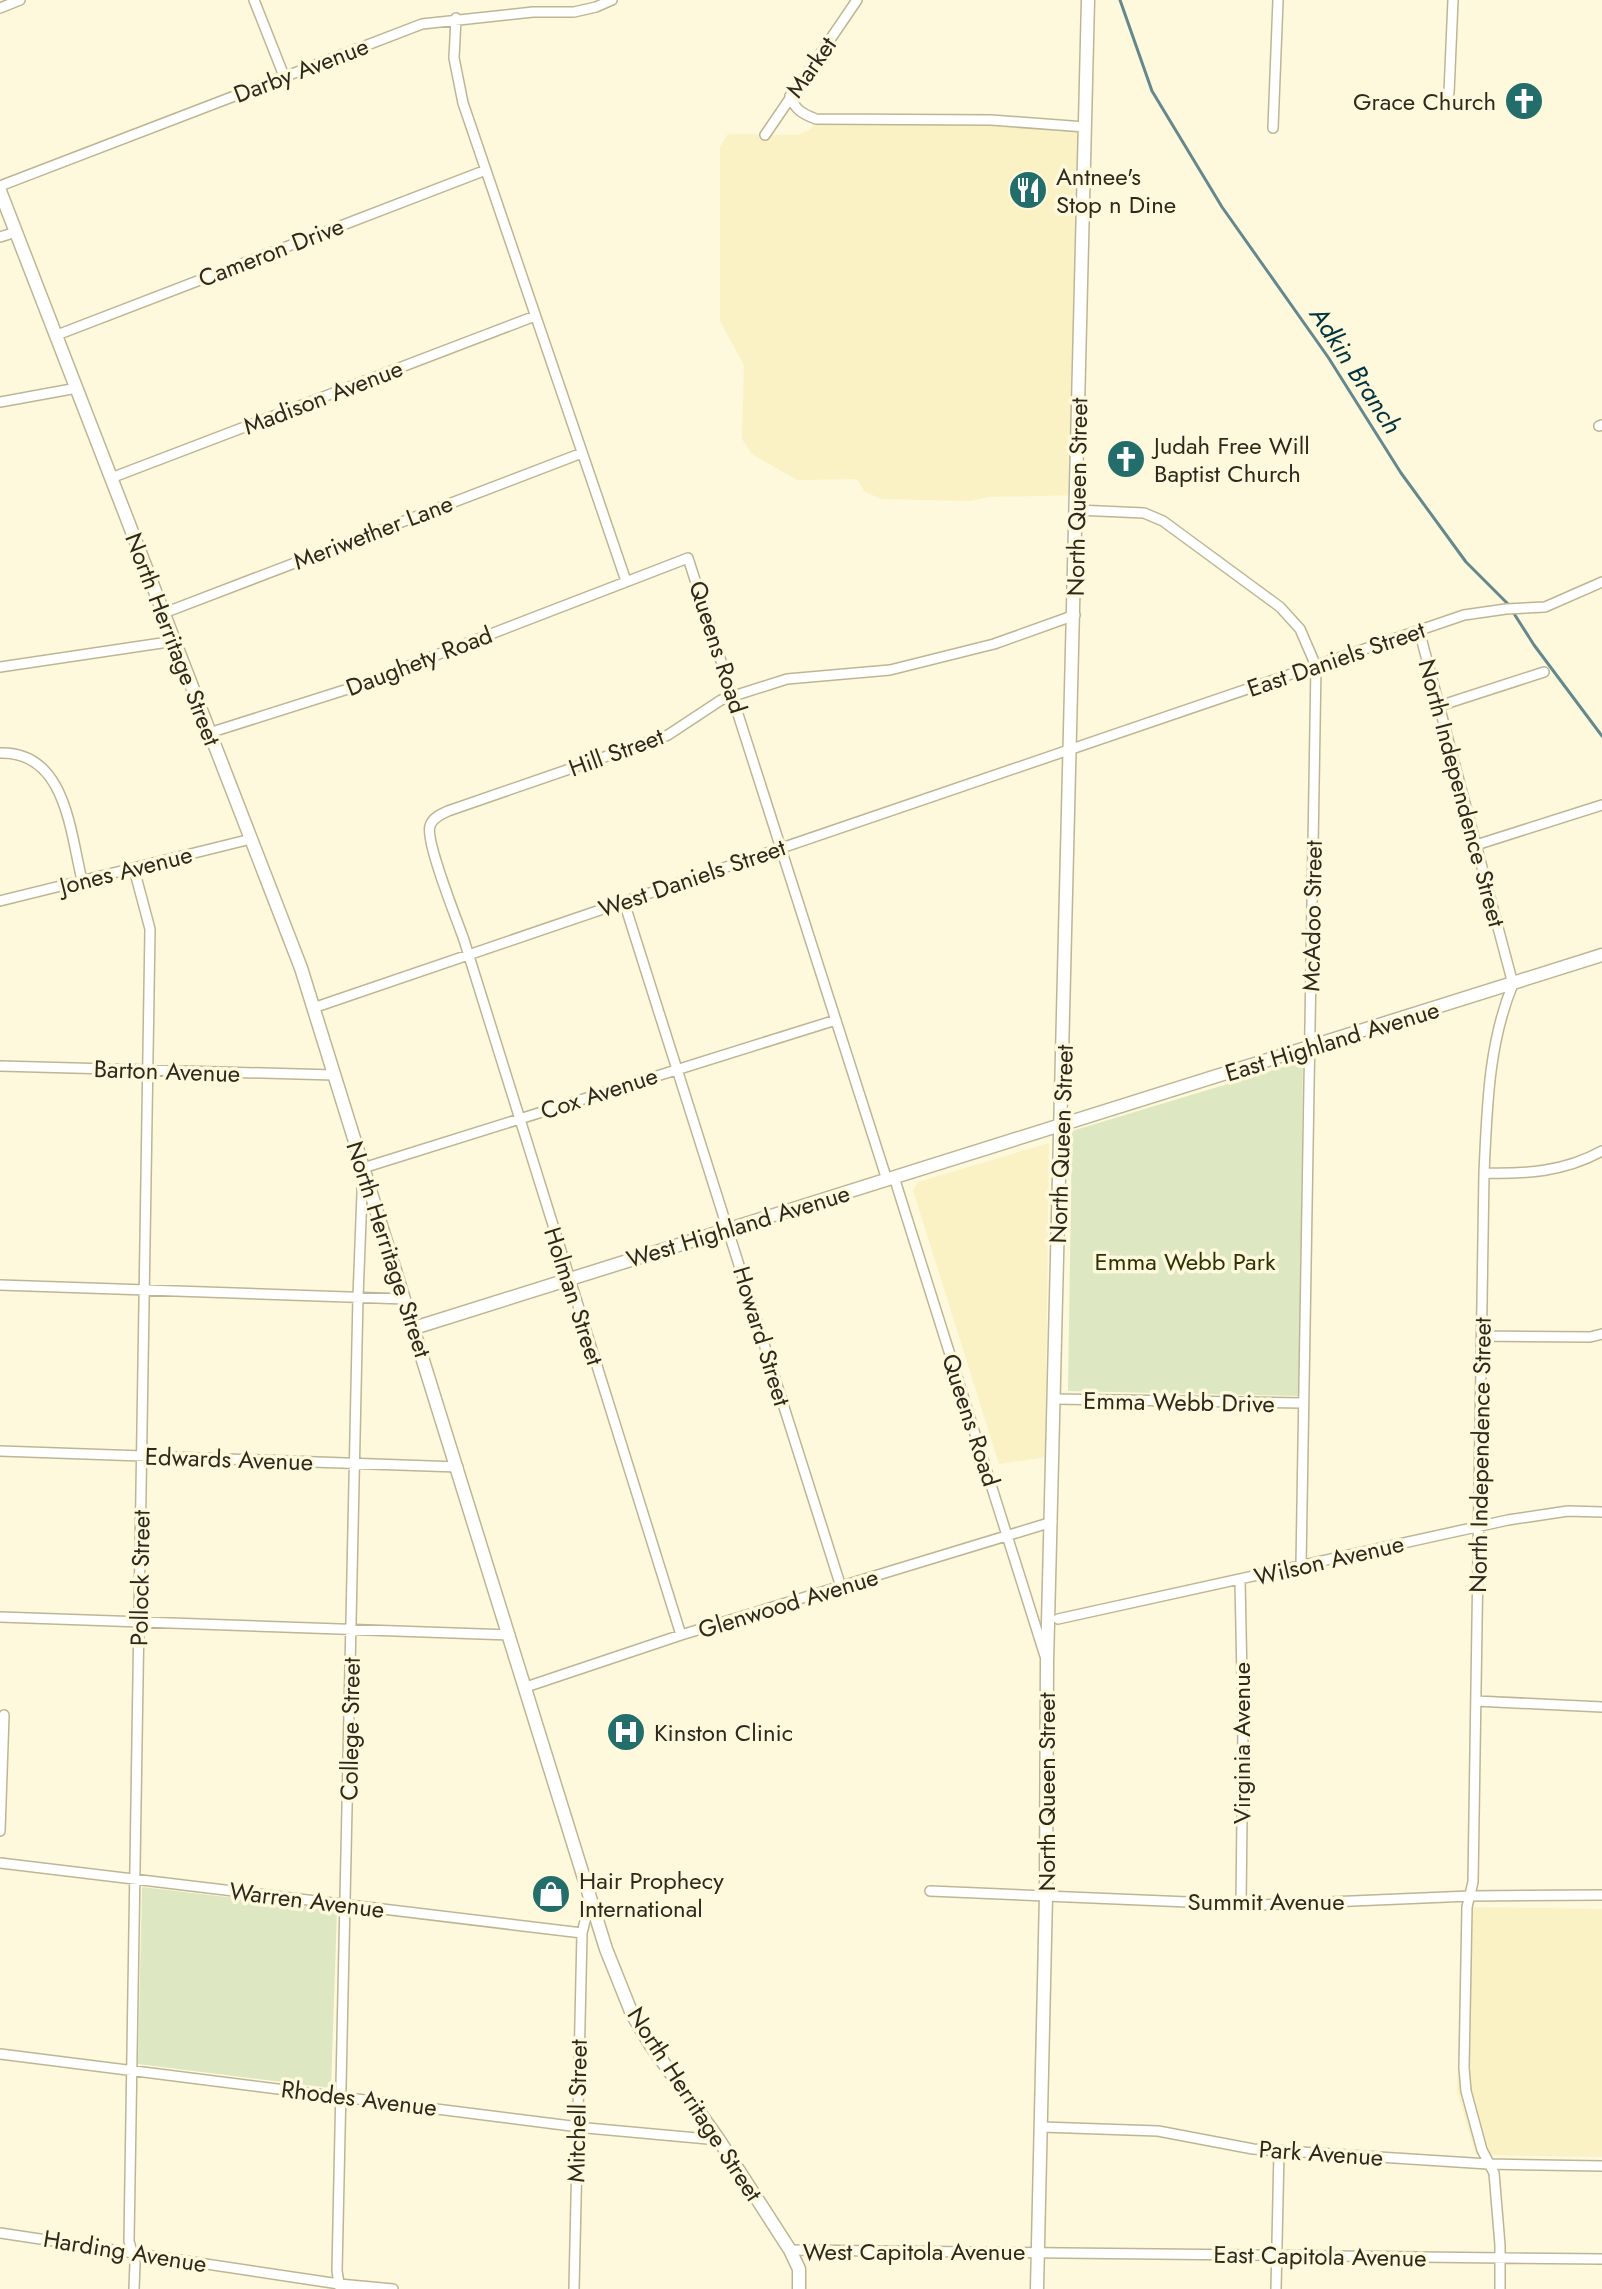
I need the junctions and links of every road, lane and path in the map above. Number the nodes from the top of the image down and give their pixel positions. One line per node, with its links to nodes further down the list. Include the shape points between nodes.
1 (20, 0): 9 (street)
2 (254, 0): 11 (street)
3 (612, 0): 10 (street, Darby Avenue, via 574,12)
4 (857, 0): 13 (street, Market)
5 (1088, 0): 14 (street, North Queen Street)
6 (1278, 0): 15 (street)
7 (1444, 0): 8 (street)
8 (1453, 0): 12 (street)
9 (0, 8)
10 (456, 18): 11 (street, Darby Avenue, via 422,24); 17 (street, via 457,85)
11 (284, 76): 18 (street, Darby Avenue)
12 (1449, 93)
13 (790, 96): 14 (street, via 793,106 816,119 991,120); 16 (street, Market)
14 (1085, 127): 27 (street, North Queen Street)
15 (1273, 128)
16 (765, 135)
17 (486, 170): 21 (street); 22 (street, Cameron Drive)
18 (0, 188): 19 (street, North Herritage Street)
19 (16, 232): 20 (street); 22 (street, North Herritage Street)
20 (0, 237)
21 (535, 316): 25 (street); 26 (street, Madison Avenue)
22 (57, 335): 23 (street, North Herritage Street)
23 (77, 388): 24 (street); 26 (street, North Herritage Street)
24 (0, 402)
25 (582, 453): 28 (street); 30 (street, Meriwether Lane)
26 (111, 478): 30 (street, North Herritage Street)
27 (1077, 510): 31 (street, North Queen Street); 34 (street, McAdoo Street, via 1144,513 1163,521 1280,607 1300,629)
28 (626, 581): 37 (street, Queens Road, via 688,558); 39 (street, Daughety Road, via 351,688)
29 (1602, 582): 32 (street, East Daniels Street, via 1545,607 1464,615)
30 (164, 613): 33 (street, North Herritage Street)
31 (1075, 615): 37 (street, Hill Street, via 994,644 890,670 787,679); 40 (street, North Queen Street)
32 (1419, 630): 34 (street, East Daniels Street); 38 (street, North Independence Street)
33 (175, 641): 35 (street); 39 (street, North Herritage Street)
34 (1316, 666): 40 (street, East Daniels Street); 55 (street, McAdoo Street)
35 (0, 667)
36 (1544, 672): 38 (street)
37 (734, 696): 45 (street, Queens Road); 50 (street, Hill Street, via 668,735 433,820 429,836)
38 (1439, 706): 44 (street, North Independence Street)
39 (209, 733): 43 (street, North Herritage Street)
40 (1071, 749): 45 (street, West Daniels Street); 61 (street, North Queen Street)
41 (0, 753): 47 (street, via 30,759 55,782)
42 (1602, 805): 44 (street)
43 (251, 839): 46 (street, Jones Avenue); 53 (street, North Herritage Street)
44 (1476, 845): 52 (street, North Independence Street)
45 (781, 847): 49 (street, West Daniels Street); 54 (street, Queens Road)
46 (134, 869): 47 (street, Jones Avenue); 58 (street, Pollock Street, via 150,929)
47 (82, 880): 48 (street, Jones Avenue)
48 (0, 901)
49 (624, 902): 50 (street, West Daniels Street); 57 (street, Howard Street)
50 (468, 956): 53 (street, West Daniels Street); 60 (street, Holman Street)
51 (1601, 956): 52 (street, East Highland Avenue)
52 (1513, 984): 55 (street, East Highland Avenue); 64 (street, North Independence Street, via 1491,1072)
53 (313, 1008): 59 (street, North Herritage Street)
54 (836, 1020): 57 (street, Cox Avenue); 65 (street, Queens Road)
55 (1310, 1049): 61 (street, East Highland Avenue); 76 (street, McAdoo Street)
56 (0, 1066): 58 (street, Barton Avenue)
57 (677, 1068): 60 (street, Cox Avenue); 66 (street, Howard Street)
58 (148, 1070): 59 (street, Barton Avenue); 69 (street, Pollock Street)
59 (334, 1075): 63 (street, North Herritage Street)
60 (519, 1119): 63 (street, Cox Avenue); 67 (street, Holman Street)
61 (1062, 1123): 65 (street, West Highland Avenue); 75 (street, North Queen Street)
62 (1602, 1151): 64 (street, via 1548,1171)
63 (363, 1168): 70 (street, College Street); 71 (street, North Herritage Street)
64 (1484, 1173): 74 (street, North Independence Street)
65 (891, 1179): 66 (street, West Highland Avenue); 84 (street, Queens Road)
66 (728, 1230): 67 (street, West Highland Avenue); 87 (street, Howard Street)
67 (568, 1279): 72 (street, West Highland Avenue); 93 (street, Holman Street)
68 (0, 1285): 69 (street)
69 (144, 1290): 70 (street); 78 (street, Pollock Street)
70 (358, 1297): 71 (street); 79 (street, College Street)
71 (405, 1299): 72 (street, North Herritage Street)
72 (414, 1328): 80 (street, North Herritage Street)
73 (1602, 1334): 74 (street)
74 (1482, 1336): 83 (street, North Independence Street)
75 (1055, 1399): 76 (street, Emma Webb Drive); 82 (street, North Queen Street)
76 (1303, 1403): 85 (street, McAdoo Street)
77 (0, 1451): 78 (street, Edwards Avenue)
78 (141, 1456): 79 (street, Edwards Avenue); 90 (street, Pollock Street)
79 (354, 1462): 80 (street, Edwards Avenue); 91 (street, College Street)
80 (458, 1467): 92 (street, North Herritage Street)
81 (1602, 1512): 83 (street, Wilson Avenue, via 1532,1515)
82 (1052, 1522): 84 (street, Glenwood Avenue); 94 (street, North Queen Street)
83 (1479, 1526): 85 (street, Wilson Avenue); 96 (street, North Independence Street)
84 (1007, 1535): 87 (street, Glenwood Avenue); 94 (street, Queens Road)
85 (1301, 1566): 86 (street, Wilson Avenue)
86 (1240, 1580): 89 (street, Wilson Avenue); 108 (street, Virginia Avenue)
87 (841, 1587): 93 (street, Glenwood Avenue)
88 (0, 1617): 90 (street)
89 (1058, 1619)
90 (139, 1622): 91 (street); 101 (street, Pollock Street)
91 (351, 1630): 92 (street); 107 (street, College Street)
92 (510, 1635): 95 (street, North Herritage Street)
93 (681, 1635): 95 (street, Glenwood Avenue)
94 (1047, 1663): 103 (street, North Queen Street)
95 (526, 1687): 106 (street, North Herritage Street)
96 (1476, 1701): 97 (street); 105 (street, North Independence Street)
97 (1602, 1707)
98 (4, 1715): 99 (street)
99 (0, 1831)
100 (0, 1863): 101 (street, Warren Avenue)
101 (135, 1879): 107 (street, Warren Avenue); 111 (street, Pollock Street)
102 (930, 1891): 103 (street, Summit Avenue)
103 (1046, 1895): 108 (street, Summit Avenue); 114 (street, North Queen Street)
104 (1602, 1895): 105 (street, Summit Avenue)
105 (1470, 1896): 108 (street, Summit Avenue); 117 (street, North Independence Street, via 1464,2068)
106 (590, 1901): 109 (street); 115 (street, North Herritage Street, via 632,2014)
107 (346, 1905): 109 (street, Warren Avenue); 112 (street, College Street)
108 (1241, 1905)
109 (582, 1933): 113 (street, Mitchell Street)
110 (0, 2054): 111 (street, Rhodes Avenue)
111 (130, 2071): 112 (street, Rhodes Avenue); 122 (street, Pollock Street)
112 (342, 2096): 113 (street, Rhodes Avenue); 126 (street, College Street)
113 (576, 2126): 115 (street, Rhodes Avenue); 129 (street, Mitchell Street)
114 (1042, 2127): 116 (street, Park Avenue, via 1145,2129); 121 (street, North Queen Street)
115 (719, 2140): 120 (street, North Herritage Street)
116 (1279, 2151): 117 (street, Park Avenue); 123 (street)
117 (1488, 2164): 118 (street, Park Avenue); 124 (street, North Independence Street, via 1494,2173)
118 (1602, 2166)
119 (0, 2233): 122 (street, Harding Avenue)
120 (790, 2250): 121 (street, West Capitola Avenue); 130 (street, North Herritage Street, via 799,2269)
121 (1039, 2251): 123 (street, East Capitola Avenue); 131 (street, North Queen Street)
122 (132, 2252): 126 (street, Harding Avenue); 127 (street, Pollock Street)
123 (1276, 2257): 124 (street, East Capitola Avenue); 132 (street)
124 (1500, 2258): 125 (street, East Capitola Avenue); 133 (street, North Independence Street)
125 (1602, 2259)
126 (340, 2286): 128 (street, Harding Avenue)
127 (134, 2289)
128 (393, 2289)
129 (574, 2289)
130 (799, 2289)
131 (1037, 2289)
132 (1276, 2289)
133 (1500, 2289)

